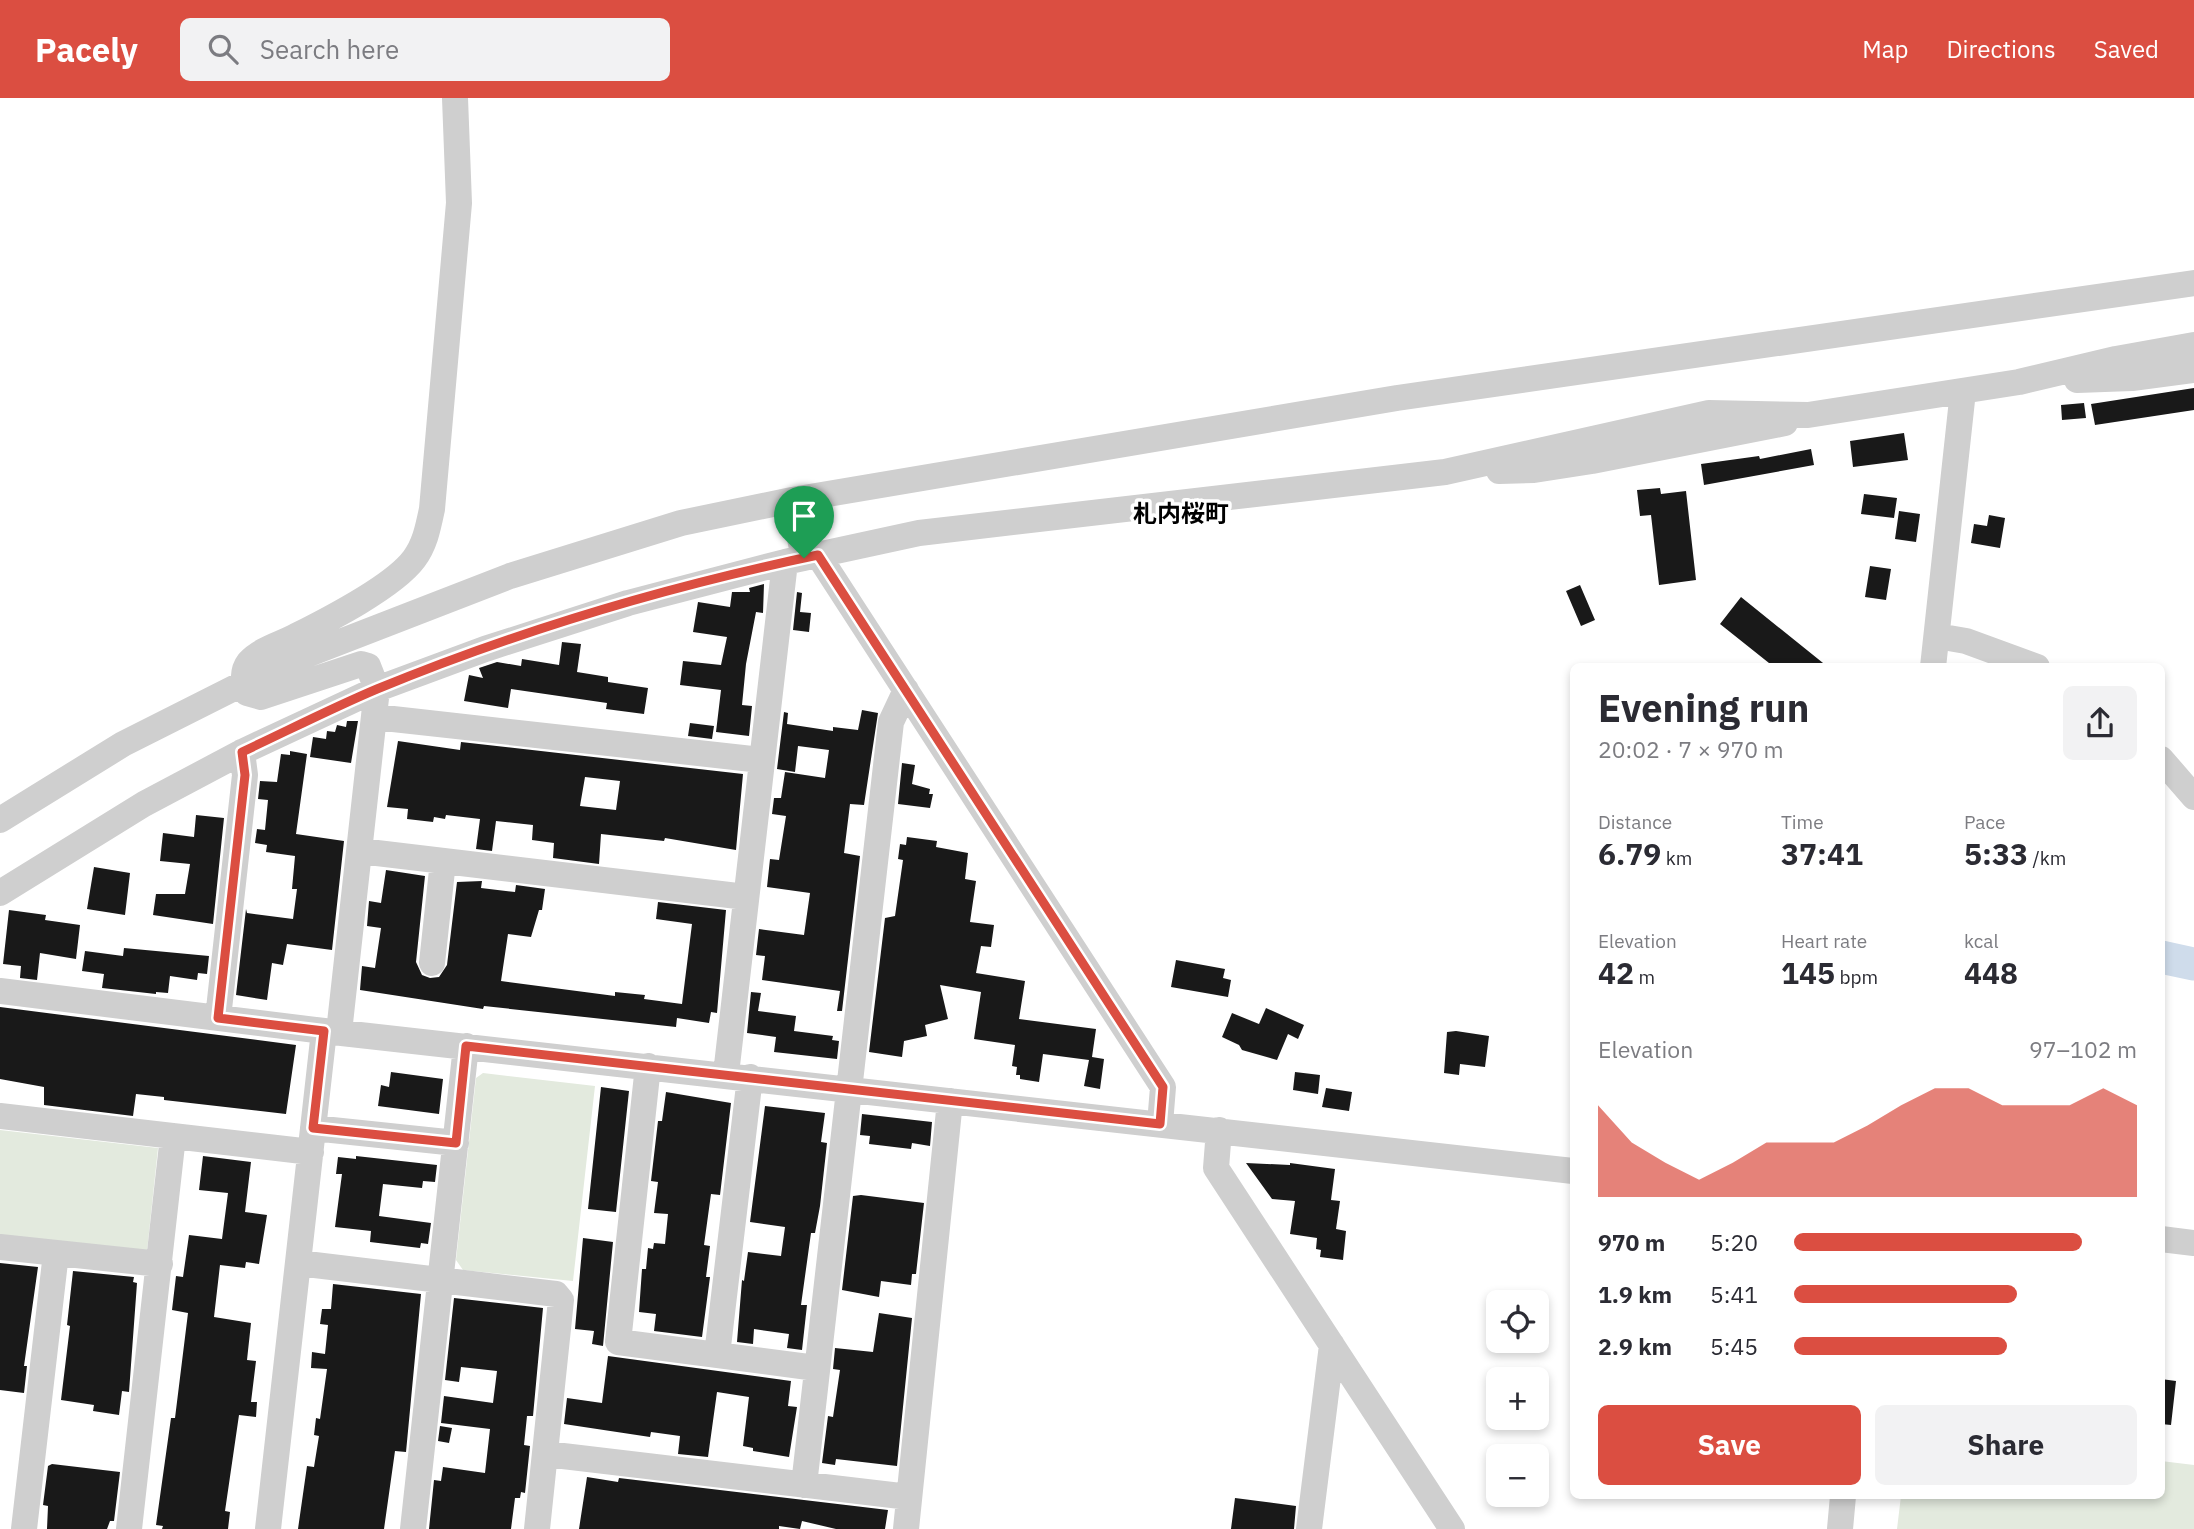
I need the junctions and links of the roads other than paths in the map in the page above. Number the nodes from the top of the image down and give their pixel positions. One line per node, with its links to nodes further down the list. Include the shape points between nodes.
1 (455, 98): 12 (street, via 459,203 426,539 413,561 392,580 258,654 246,665)
2 (2194, 283): 7 (street, via 1397,398)
3 (2194, 345): 5 (street)
4 (2194, 370): 5 (street, via 2132,379)
5 (2019, 382): 6 (street)
6 (1963, 391): 8 (street, via 1808,415 1709,413 1445,471 919,533); 9 (street)
7 (792, 500): 8 (street); 12 (street, via 681,523 510,576 375,626)
8 (802, 558): 13 (street, via 615,607); 14 (street); 17 (street)
9 (1937, 636): 10 (street); 11 (street, via 1966,641)
10 (1934, 663)
11 (2026, 663)
12 (243, 684): 13 (street, via 247,693 261,697 361,664 368,666); 20 (street, via 123,744)
13 (377, 690): 15 (street); 16 (street)
14 (906, 690): 32 (street, via 891,722); 35 (street, via 1163,1087)
15 (375, 717): 17 (street); 21 (street)
16 (242, 752): 23 (street, via 144,804); 27 (street, via 245,775)
17 (761, 760): 24 (street)
18 (2165, 764): 19 (street)
19 (2194, 797)
20 (0, 820)
21 (360, 851): 22 (street); 28 (street)
22 (443, 861): 24 (street); 25 (street)
23 (0, 893)
24 (746, 897): 31 (street)
25 (432, 962)
26 (0, 991): 27 (street)
27 (218, 1018): 28 (street)
28 (331, 1031): 29 (street); 38 (street)
29 (466, 1046): 30 (street); 39 (street)
30 (648, 1066): 31 (street); 49 (street, via 618,1342)
31 (738, 1076): 32 (street); 49 (street)
32 (848, 1088): 33 (street); 50 (street)
33 (950, 1101): 35 (street); 53 (street)
34 (0, 1116): 37 (street)
35 (1160, 1124): 36 (street)
36 (1219, 1130): 40 (street); 48 (street, via 1216,1168)
37 (173, 1136): 38 (street); 46 (street)
38 (312, 1140): 39 (street); 45 (street)
39 (456, 1143): 47 (street)
40 (1570, 1171)
41 (2165, 1239): 42 (street)
42 (2194, 1243)
43 (0, 1247): 44 (street)
44 (56, 1253): 46 (street); 55 (street)
45 (298, 1263): 47 (street); 57 (street)
46 (160, 1264): 56 (street)
47 (441, 1280): 51 (street, via 556,1294 561,1300); 58 (street)
48 (1332, 1345): 61 (street); 62 (street)
49 (717, 1355): 50 (street)
50 (816, 1368): 52 (street)
51 (545, 1454): 52 (street); 59 (street)
52 (804, 1485): 53 (street)
53 (909, 1497): 60 (street)
54 (1843, 1499): 63 (street)
55 (24, 1529)
56 (129, 1529)
57 (268, 1529)
58 (413, 1529)
59 (537, 1529)
60 (906, 1529)
61 (1309, 1529)
62 (1451, 1529)
63 (1840, 1529)

